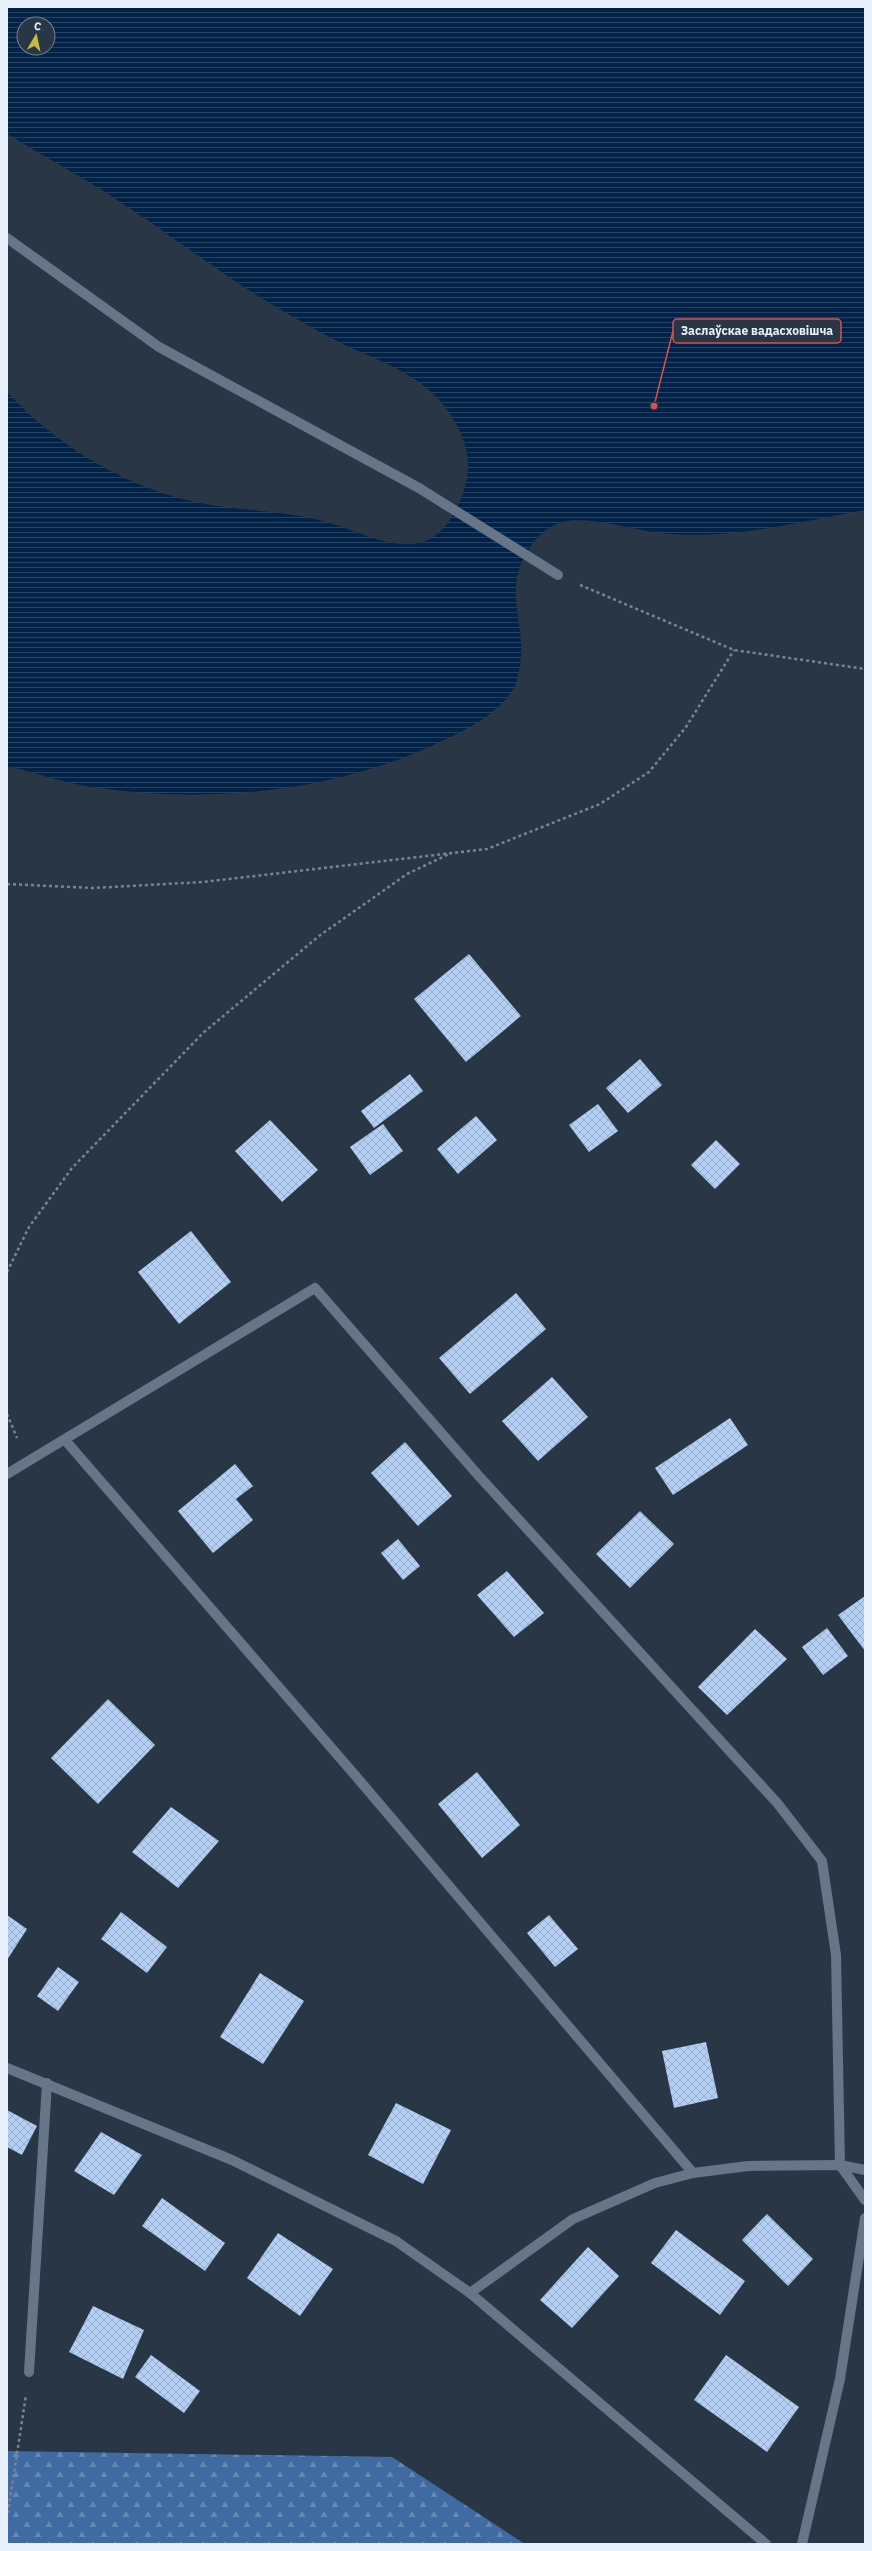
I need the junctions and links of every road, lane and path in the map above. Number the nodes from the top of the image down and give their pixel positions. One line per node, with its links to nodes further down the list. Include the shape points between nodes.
1 (7, 238): 2 (street, via 158,347 419,488)
2 (558, 575): 3 (path)
3 (734, 650): 4 (path); 5 (path, via 686,727 649,772 600,804 487,849)
4 (865, 669)
5 (452, 852): 6 (path, via 203,882 93,888); 7 (path, via 407,874 318,936 203,1033 72,1168 29,1227)
6 (7, 884)
7 (7, 1272)
8 (65, 1440): 9 (street); 12 (street, via 315,1288 478,1475 778,1804 822,1861 836,1955); 14 (street, via 354,1774)
9 (7, 1474)
10 (7, 2068): 11 (street)
11 (47, 2083): 17 (street, via 232,2160 396,2242); 18 (street)
12 (840, 2165): 13 (street); 14 (street, via 748,2166); 15 (street)
13 (865, 2170)
14 (693, 2173): 17 (street, via 655,2183 574,2219)
15 (865, 2200)
16 (865, 2218): 21 (street, via 840,2379)
17 (470, 2293): 20 (street)
18 (29, 2372): 19 (path)
19 (7, 2519)
20 (766, 2544)
21 (802, 2544)

